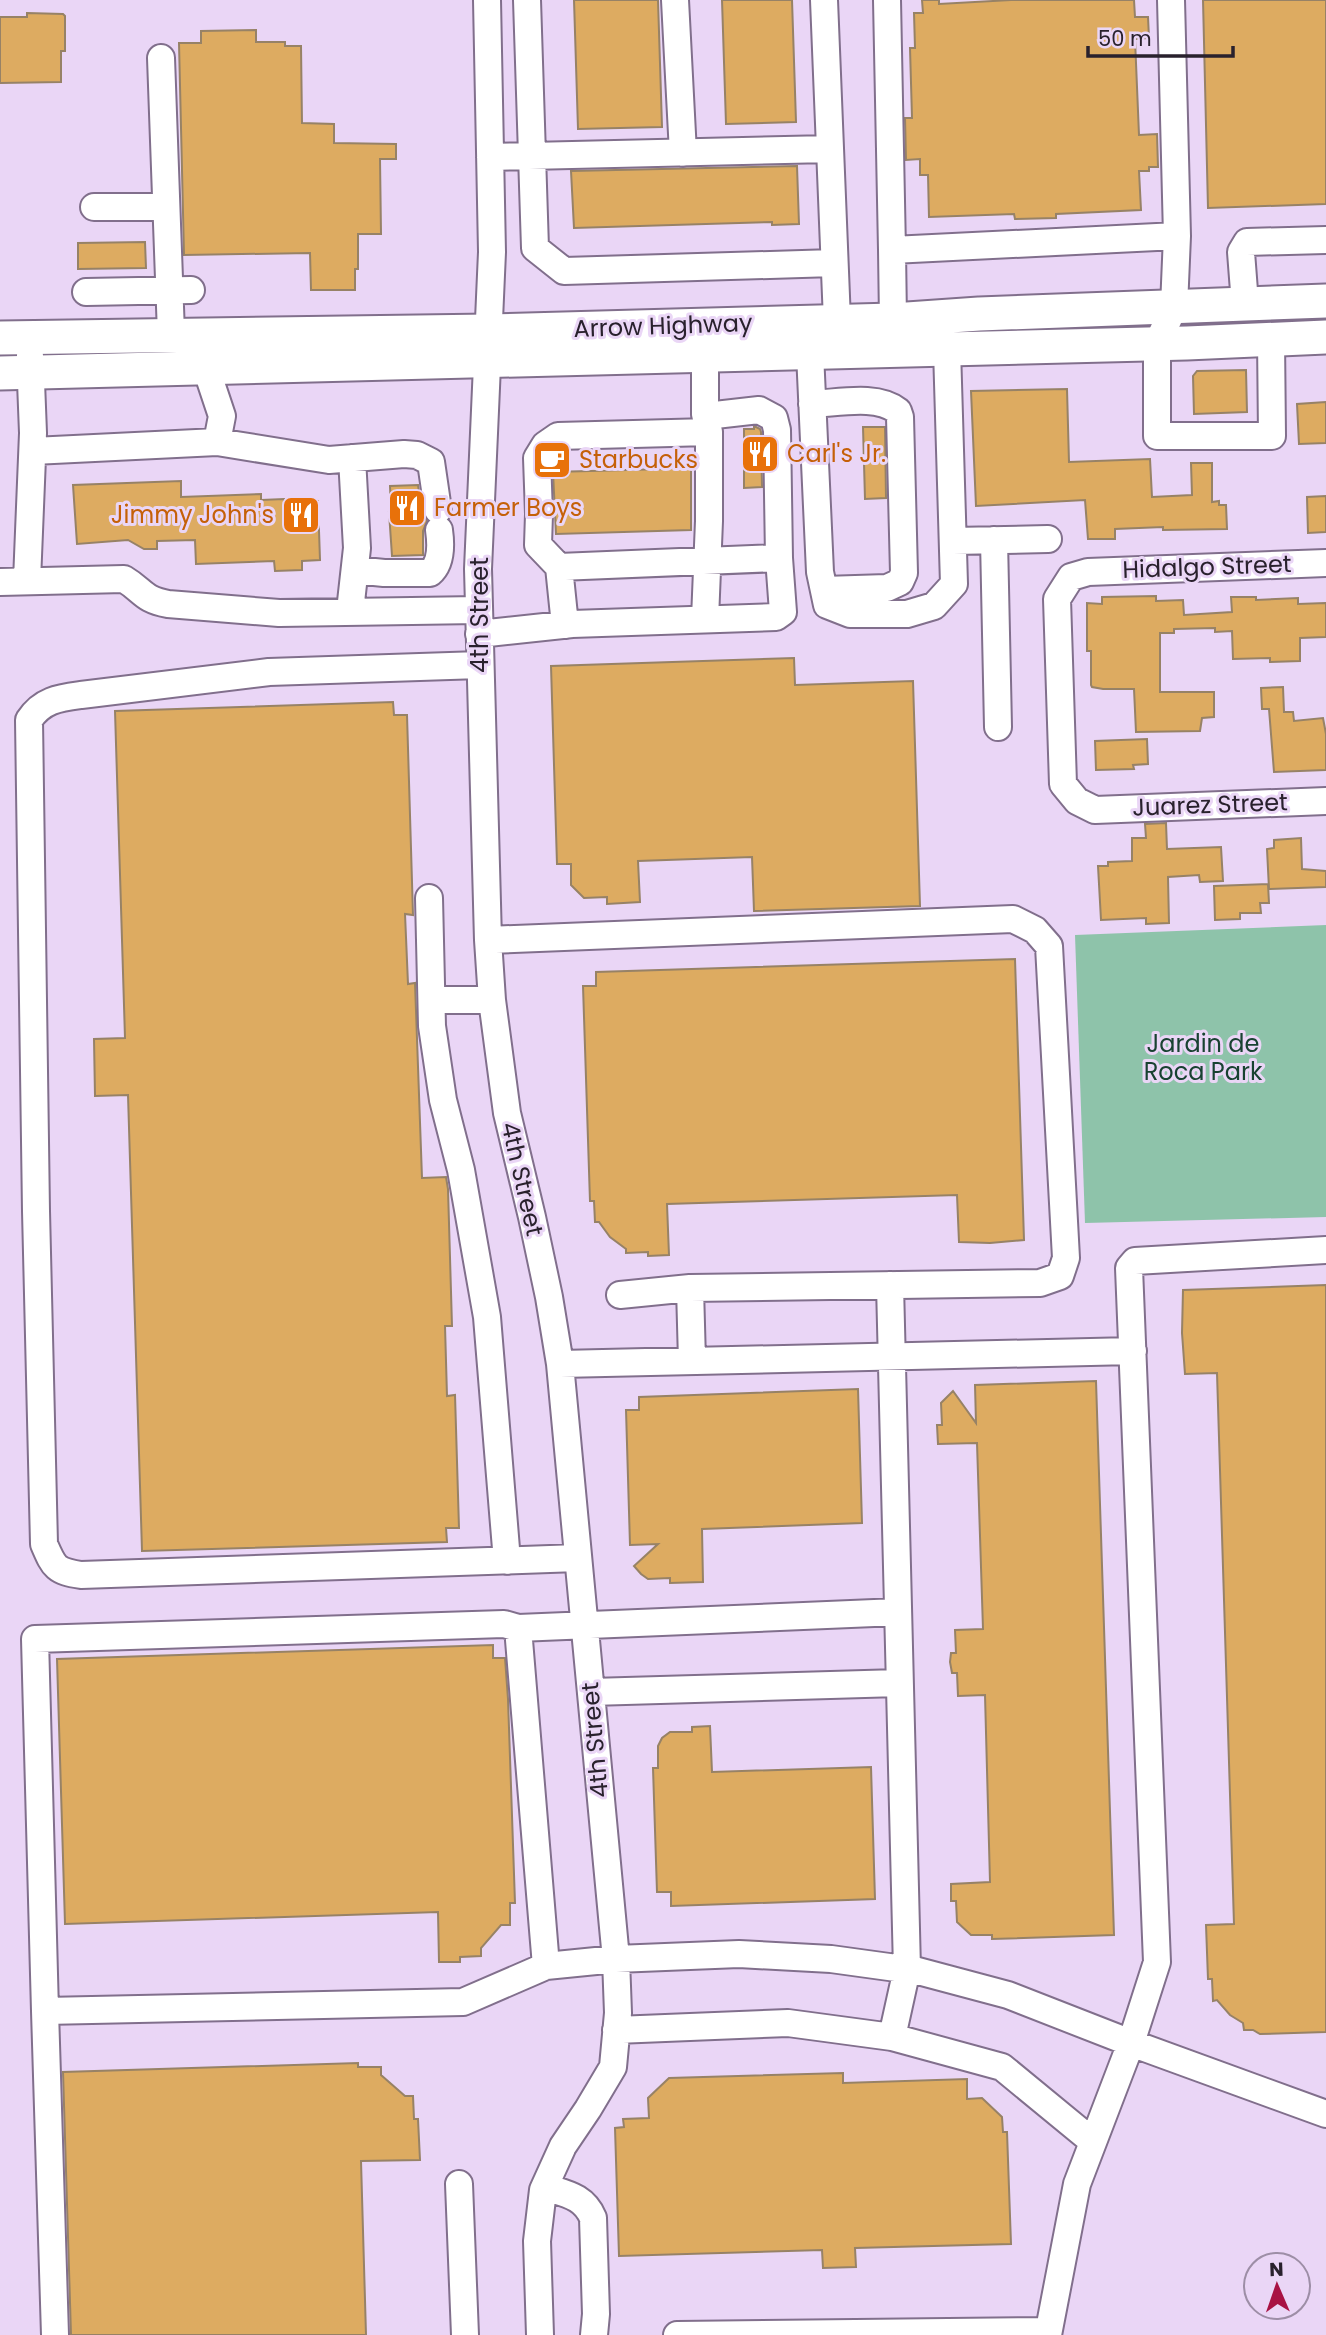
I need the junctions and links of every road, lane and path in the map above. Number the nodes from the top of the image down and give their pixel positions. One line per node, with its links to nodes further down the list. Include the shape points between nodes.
1 (487, 0): 11 (street, 4th Street)
2 (527, 0): 10 (street)
3 (675, 0): 9 (street)
4 (824, 0): 8 (street)
5 (887, 0): 16 (street)
6 (1171, 0): 14 (street)
7 (161, 58): 13 (street)
8 (830, 149): 9 (street); 17 (street)
9 (684, 153): 10 (street)
10 (532, 156): 11 (street); 17 (street, via 535,248 564,271)
11 (490, 157): 30 (street, 4th Street)
12 (94, 207): 13 (street)
13 (166, 207): 18 (street)
14 (1177, 236): 16 (street); 22 (street)
15 (1326, 240): 21 (street, via 1247,242 1241,252)
16 (892, 250): 23 (street)
17 (834, 263): 24 (street)
18 (180, 290): 19 (street); 25 (street)
19 (86, 292)
20 (1326, 301): 21 (main road, Arrow Highway)
21 (1245, 304): 22 (main road, Arrow Highway)
22 (1174, 306): 23 (main road, Arrow Highway); 29 (street)
23 (893, 320): 24 (main road, Arrow Highway)
24 (837, 321): 30 (main road, Arrow Highway)
25 (171, 334): 27 (main road, Arrow Highway); 30 (main road, Arrow Highway)
26 (1326, 337): 28 (main road, Arrow Highway)
27 (14, 338): 35 (street)
28 (1271, 339): 29 (main road, Arrow Highway); 29 (street, via 1272,436 1157,436)
29 (1157, 344): 31 (main road, Arrow Highway)
30 (488, 347): 33 (main road, Arrow Highway); 34 (main road, Arrow Highway); 54 (street, 4th Street)
31 (947, 349): 32 (main road, Arrow Highway); 43 (street)
32 (810, 353): 33 (main road, Arrow Highway); 36 (street)
33 (705, 356): 37 (street)
34 (206, 368): 35 (main road, Arrow Highway); 38 (street, via 222,416)
35 (16, 372): 39 (street)
36 (812, 404): 51 (street); 51 (street, via 874,401 893,406 900,417 904,573 900,582 887,588)
37 (707, 423): 44 (street, via 715,415 759,410 774,418); 45 (street); 47 (street, via 558,436 545,445 537,458 538,545)
38 (217, 442): 39 (street); 40 (street, via 328,460)
39 (33, 451): 49 (street)
40 (352, 458): 48 (street); 48 (street, via 417,454 430,462 441,543 436,568 430,573)
41 (1048, 539): 42 (street)
42 (994, 540): 43 (street); 57 (street)
43 (953, 541): 51 (street, via 954,584 934,606 907,614 850,614 827,606)
44 (779, 558): 45 (street); 53 (street, via 783,612 776,617)
45 (708, 560): 47 (street); 53 (street)
46 (1326, 563): 59 (street, Hidalgo Street, via 1088,572 1071,577 1057,599 1063,784 1077,801)
47 (559, 567): 55 (street)
48 (355, 570): 52 (street)
49 (27, 581): 50 (street); 52 (street, via 124,579 144,597 168,604 279,613)
50 (0, 582)
51 (824, 590)
52 (350, 611): 54 (street)
53 (705, 619): 55 (street)
54 (479, 622): 55 (street); 56 (street, 4th Street)
55 (565, 625)
56 (480, 665): 61 (street, 4th Street); 73 (street, via 269,672 52,699 29,720 44,1544 63,1573 81,1575)
57 (998, 727)
58 (1326, 800): 59 (street, Juarez Street)
59 (1095, 810)
60 (429, 898): 62 (street)
61 (488, 940): 63 (street, 4th Street); 65 (street, via 1013,919 1035,930 1049,946 1066,1258 1059,1276 1040,1283)
62 (432, 1000): 63 (street); 73 (street, via 443,1100 461,1170 487,1317)
63 (492, 1000): 71 (street, 4th Street, via 507,1113 541,1257)
64 (1326, 1250): 68 (street, via 1135,1261 1129,1268)
65 (890, 1285): 66 (street); 69 (street)
66 (690, 1288): 67 (street); 70 (street)
67 (620, 1294)
68 (1133, 1351): 69 (street); 85 (street, via 1157,1962)
69 (891, 1357): 70 (street); 74 (street)
70 (692, 1362): 71 (street)
71 (560, 1364): 72 (street, 4th Street)
72 (578, 1558): 73 (street); 75 (street, 4th Street)
73 (507, 1560)
74 (898, 1612): 75 (street); 77 (street)
75 (584, 1625): 76 (street); 78 (street, 4th Street)
76 (518, 1628): 80 (street); 82 (street, via 504,1624 35,1639)
77 (899, 1683): 78 (street); 81 (street)
78 (591, 1692): 79 (street, 4th Street)
79 (616, 1959): 80 (street); 81 (street, via 739,1954); 83 (street, 4th Street)
80 (547, 1966): 82 (street, via 463,2002)
81 (907, 1969): 84 (street); 85 (street, via 1008,1995)
82 (45, 2011): 92 (street)
83 (616, 2030): 84 (street, via 788,2024); 89 (street, 4th Street, via 612,2067 563,2146)
84 (892, 2036): 87 (street, via 1002,2067)
85 (1131, 2043): 86 (street); 87 (street)
86 (1326, 2114)
87 (1092, 2141): 90 (street, via 1076,2184)
88 (459, 2184): 93 (street)
89 (545, 2187): 94 (street, 4th Street, via 537,2241); 95 (street, via 576,2197 589,2207 593,2218)
90 (1048, 2333): 91 (street)
91 (968, 2334): 96 (street)
92 (55, 2335)
93 (465, 2335)
94 (540, 2335)
95 (594, 2335)
96 (677, 2335)

